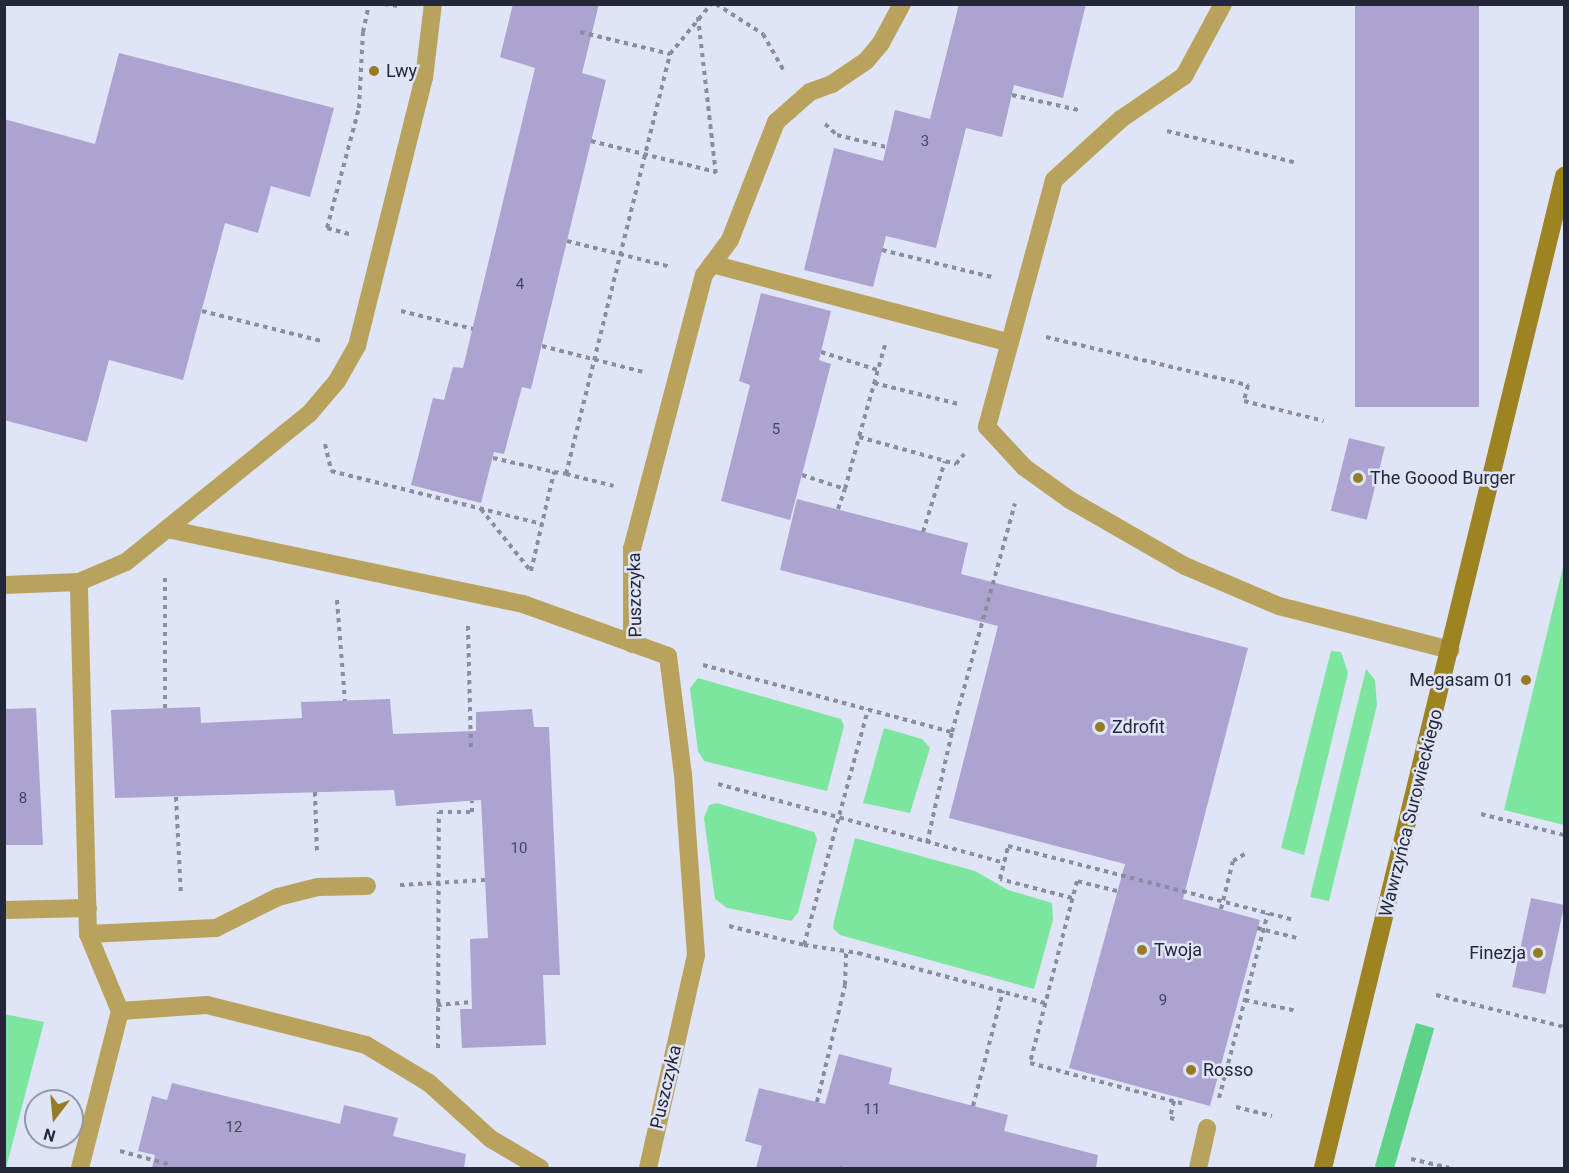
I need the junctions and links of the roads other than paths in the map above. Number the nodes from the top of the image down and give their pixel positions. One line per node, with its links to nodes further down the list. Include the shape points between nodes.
1 (433, 4): 7 (street, via 424,78 357,346 337,381 309,414)
2 (902, 4): 5 (street, Puszczyka, via 881,43 866,60 854,71 800,101 777,122 730,240)
3 (1223, 4): 6 (street, via 1184,76 1121,120 1054,180)
4 (1564, 176): 11 (street, Wawrzyńca Surowieckiego)
5 (712, 264): 6 (street, via 893,312); 10 (street, Puszczyka, via 698,298 632,549)
6 (1012, 336): 11 (street, via 988,420 1024,467 1070,500 1185,566 1279,606)
7 (167, 530): 8 (street, via 126,562); 10 (street, via 523,604)
8 (79, 582): 9 (street); 13 (street)
9 (4, 585)
10 (632, 644): 20 (street, Puszczyka, via 668,656 695,918 696,955)
11 (1450, 650): 22 (street, Wawrzyńca Surowieckiego)
12 (367, 886): 15 (street, via 318,887 278,897 216,928)
13 (88, 909): 14 (street); 15 (street)
14 (4, 910)
15 (88, 934): 16 (street)
16 (120, 1011): 18 (street); 19 (street, via 207,1005 366,1045 429,1083 491,1139)
17 (1207, 1128): 21 (street)
18 (80, 1168)
19 (540, 1168)
20 (648, 1168)
21 (1198, 1168)
22 (1323, 1168)

